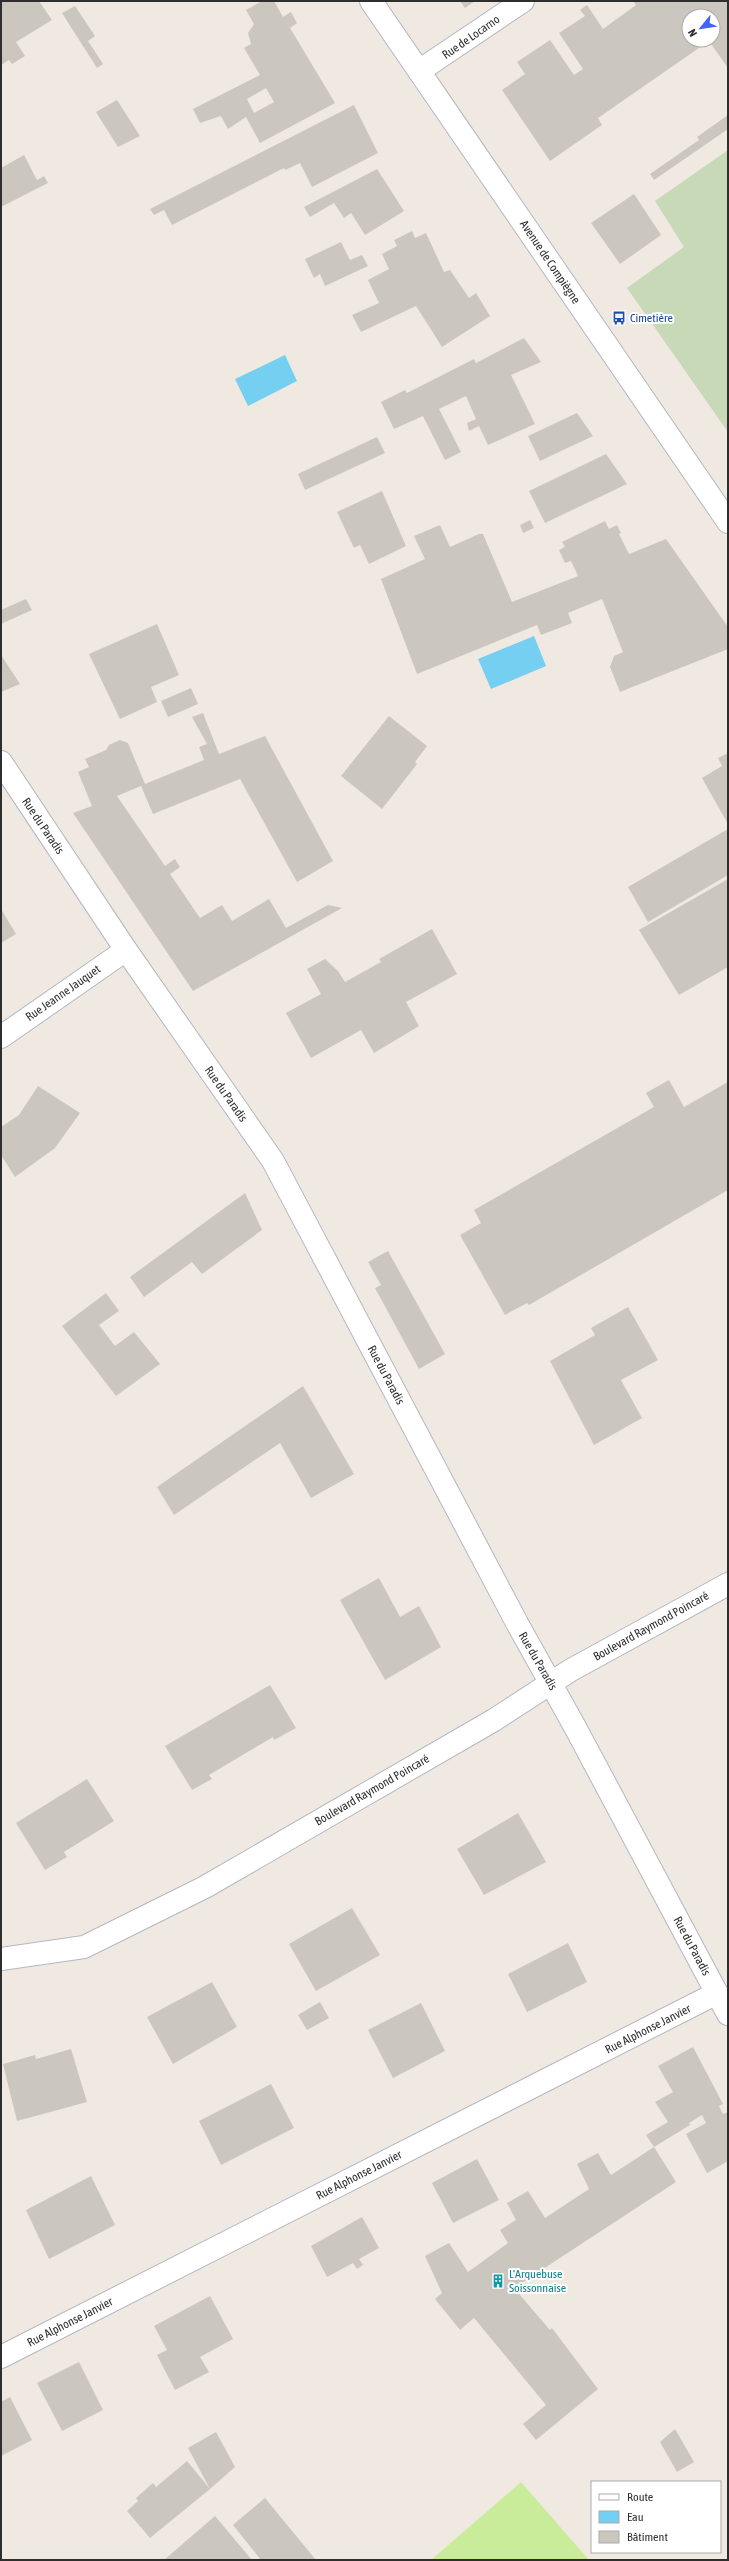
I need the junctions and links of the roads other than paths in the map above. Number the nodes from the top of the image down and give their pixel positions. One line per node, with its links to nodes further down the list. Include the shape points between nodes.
1 (371, 1): 3 (street, Avenue de Compiègne)
2 (523, 1): 3 (street, Rue de Locarno)
3 (419, 71): 4 (street, Avenue de Compiègne)
4 (728, 522)
5 (1, 762): 6 (street, Rue du Paradis)
6 (126, 950): 7 (street, Rue Jeanne Jauquet); 9 (street, Rue du Paradis, via 272,1161 517,1623)
7 (1, 1037)
8 (728, 1584): 9 (street, Boulevard Raymond Poincaré)
9 (552, 1683): 10 (street, Boulevard Raymond Poincaré, via 494,1720 205,1887 84,1947); 11 (street, Rue du Paradis)
10 (1, 1959)
11 (717, 1993): 12 (street, Rue du Paradis); 13 (street, Rue Alphonse Janvier)
12 (728, 2014)
13 (1, 2357)

